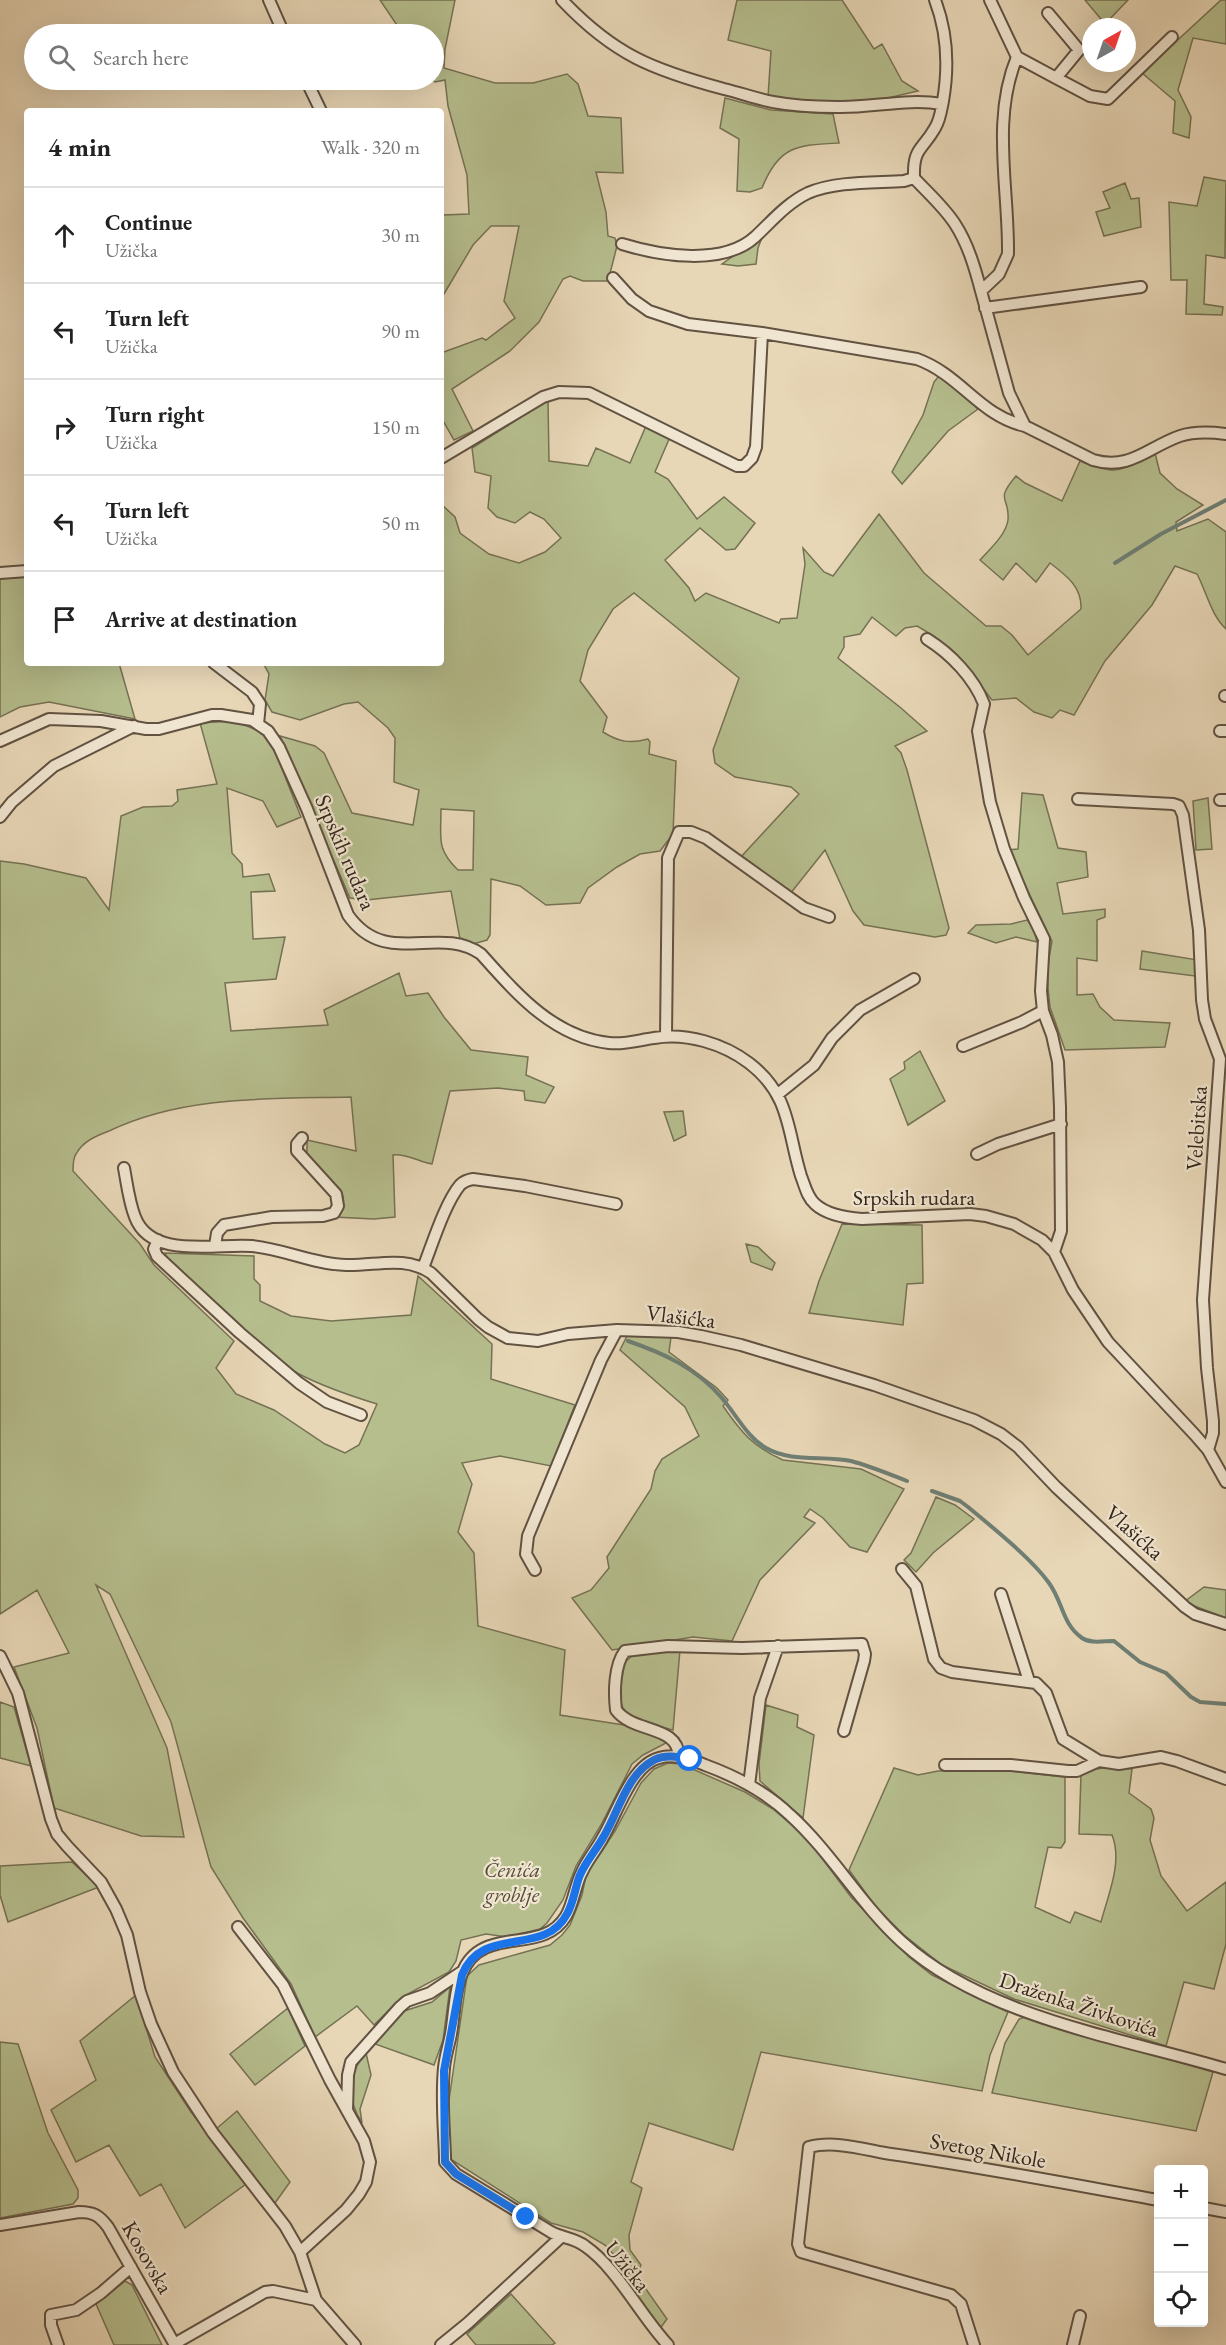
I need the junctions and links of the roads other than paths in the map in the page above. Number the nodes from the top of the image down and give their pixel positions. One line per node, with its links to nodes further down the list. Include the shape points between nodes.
1 (269, 0): 6 (street)
2 (562, 0): 11 (street, via 612,44 683,78 772,102 805,106 917,101)
3 (935, 0): 11 (street, via 945,32 948,62)
4 (990, 0): 8 (street)
5 (1048, 13): 9 (street, via 1079,50)
6 (280, 24)
7 (1172, 37): 9 (street, via 1108,99 1090,96)
8 (1017, 57): 9 (street); 17 (street, via 1006,88 1004,115 1008,254 999,274)
9 (1056, 78)
10 (311, 90): 12 (street)
11 (942, 104): 13 (street, via 935,129 913,160)
12 (320, 108)
13 (914, 178): 14 (street, via 810,192 786,207 754,238 723,254 670,254); 17 (street, via 958,229)
14 (622, 244)
15 (613, 278): 19 (street, via 632,299 667,318)
16 (1141, 287): 18 (street)
17 (981, 291): 18 (street)
18 (985, 308): 20 (street, via 1009,393)
19 (762, 333): 20 (street, via 917,359 936,367 998,417); 22 (street, via 756,447 744,466 737,466 603,399 576,391 543,397)
20 (1025, 426): 21 (street, via 1093,460 1113,464 1129,461 1188,434)
21 (1226, 434)
22 (444, 456)
23 (24, 571): 24 (street)
24 (0, 573)
25 (927, 639): 34 (street, via 950,656 984,704 978,731 990,802 1004,849 1044,939)
26 (218, 666): 27 (street, via 252,692 260,704)
27 (258, 724): 28 (street, via 221,714 159,729); 35 (street, Srpskih rudara, via 279,747 348,915 356,926 387,943 456,944 473,949 521,999 584,1038 617,1044)
28 (134, 726): 29 (street, via 49,719); 31 (street, via 54,765)
29 (0, 741)
30 (1078, 799): 49 (street, Velebitska, via 1173,804 1179,806 1183,815 1199,930 1202,1000 1221,1059 1203,1300 1213,1420)
31 (0, 817)
32 (829, 917): 35 (street, via 804,908 706,838 680,832 668,858)
33 (914, 979): 37 (street, via 860,1010 832,1038 814,1065)
34 (1043, 1011): 36 (street); 38 (street, via 1058,1062)
35 (666, 1036): 37 (street, Srpskih rudara, via 713,1043 729,1050 750,1064)
36 (963, 1046)
37 (778, 1094): 45 (street, Srpskih rudara, via 808,1196 821,1209 846,1218 872,1220 986,1216 1031,1233)
38 (1061, 1124): 40 (street); 45 (street, via 1061,1231)
39 (302, 1138): 44 (street, via 297,1151 336,1194 336,1210 323,1216 272,1217 224,1225 217,1233)
40 (977, 1154)
41 (124, 1168): 43 (street, Vlašićka, via 135,1220)
42 (616, 1204): 46 (street, via 525,1186 467,1180 458,1187 450,1203)
43 (158, 1239): 44 (street, Vlašićka, via 176,1246); 48 (street, via 154,1249 157,1256 261,1352 327,1402)
44 (215, 1246): 46 (street, Vlašićka, via 254,1246 323,1263 398,1262)
45 (1054, 1252): 49 (street, Srpskih rudara, via 1073,1290 1108,1342)
46 (423, 1268): 47 (street, Vlašićka, via 488,1327 508,1338 538,1341)
47 (616, 1330): 52 (street, via 528,1536 526,1554); 54 (street, Vlašićka, via 678,1332 741,1345 874,1385 986,1425 1018,1447 1185,1608)
48 (361, 1415)
49 (1208, 1450): 50 (street, Srpskih rudara)
50 (1226, 1482)
51 (902, 1569): 57 (street, via 916,1586 936,1664 952,1672)
52 (535, 1570)
53 (1000, 1594): 57 (street)
54 (1226, 1624)
55 (778, 1646): 58 (street, via 857,1643 865,1648); 59 (street, via 668,1646 625,1651 620,1661 616,1710 629,1722 672,1737); 63 (street, via 760,1698)
56 (0, 1656): 73 (street, via 18,1693 57,1834 100,1881 116,1909 151,2024 173,2072)
57 (1029, 1681): 60 (street, via 1046,1693 1063,1739)
58 (844, 1731)
59 (679, 1757): 63 (street); 65 (street, via 660,1757 636,1776 580,1874 569,1912 557,1927 536,1938 490,1946 471,1958)
60 (1099, 1761): 61 (street, via 1077,1771); 62 (street, via 1119,1764 1161,1757)
61 (945, 1765)
62 (1226, 1779)
63 (748, 1785): 66 (street, Draženka Živkovića, via 801,1825 878,1918 944,1974 1034,2013)
64 (238, 1927): 67 (street, via 282,1985)
65 (463, 1971): 67 (street, via 430,1993 407,2001 356,2055 348,2075); 72 (street, Užička, via 444,2071 445,2162 456,2174)
66 (1226, 2069)
67 (347, 2110): 73 (street, via 368,2152 366,2182 346,2210)
68 (1154, 2199): 82 (street, Svetog Nikole, via 918,2158 838,2146 810,2147 798,2244 801,2252 951,2295 961,2304)
69 (1208, 2209): 70 (street)
70 (1226, 2212)
71 (0, 2225): 74 (street, Kosovska, via 94,2213 108,2227)
72 (561, 2237): 80 (street); 81 (street, Užička, via 577,2241 594,2253)
73 (300, 2252): 75 (street)
74 (131, 2267): 77 (street, Kosovska); 78 (street, via 76,2310 51,2315)
75 (316, 2300): 77 (street, via 265,2292); 79 (street)
76 (1080, 2316): 83 (street)
77 (174, 2344)
78 (58, 2345)
79 (355, 2345)
80 (441, 2345)
81 (668, 2345)
82 (974, 2345)
83 (1073, 2345)

